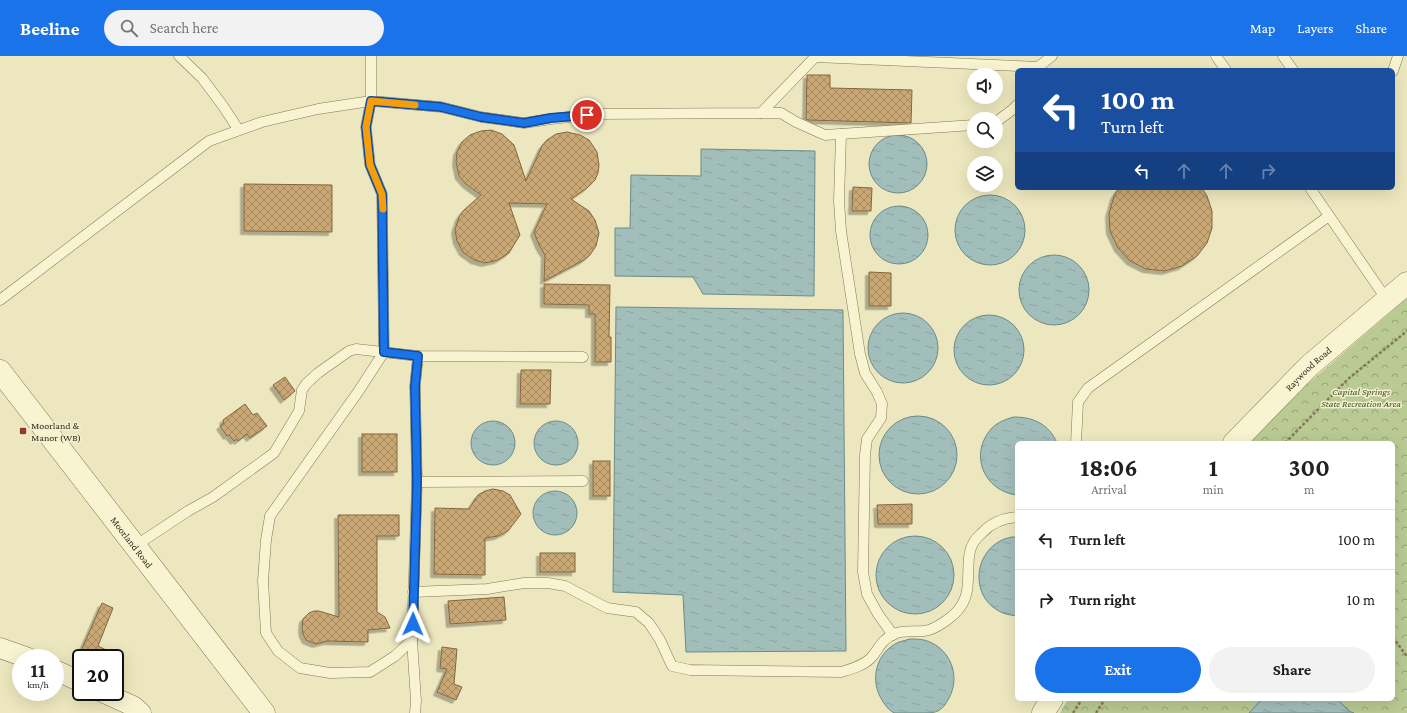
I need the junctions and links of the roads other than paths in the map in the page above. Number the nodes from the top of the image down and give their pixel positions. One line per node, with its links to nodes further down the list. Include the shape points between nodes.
1 (179, 56): 17 (lane, via 202,78)
2 (371, 56): 12 (lane)
3 (816, 56): 8 (lane); 14 (lane)
4 (1052, 56): 8 (lane)
5 (1216, 56): 9 (lane)
6 (1283, 56): 10 (lane)
7 (1398, 56): 11 (lane)
8 (1037, 68)
9 (1225, 68)
10 (1292, 68)
11 (1394, 68)
12 (371, 101): 14 (lane, via 441,107 481,117 524,123 596,114); 17 (lane, via 318,109); 24 (lane, via 366,127 370,165 382,194)
13 (1015, 107): 15 (lane)
14 (761, 113): 18 (lane, via 781,113 825,135)
15 (1003, 117)
16 (967, 125): 18 (lane)
17 (238, 130): 22 (lane, via 209,142)
18 (841, 134): 35 (lane, via 839,201 842,239 860,354 866,374 882,404 881,418 867,439 865,455 863,572 867,594)
19 (1311, 190): 20 (lane)
20 (1329, 216): 23 (lane); 29 (lane, via 1088,388 1078,402)
21 (1407, 283): 23 (street, Raywood Road)
22 (0, 300)
23 (1387, 300): 28 (street, Raywood Road, via 1309,366)
24 (384, 352): 25 (lane); 33 (lane, via 356,349 349,351 318,373 302,390 299,411 274,452 213,497 188,510); 36 (lane, via 270,516 263,581 266,633 278,651 300,668 330,673 370,672 395,656)
25 (418, 356): 26 (lane); 31 (lane, via 415,386)
26 (583, 357)
27 (0, 371): 33 (street, Moorland Road)
28 (1241, 440)
29 (1076, 441)
30 (582, 481): 31 (lane)
31 (417, 482): 34 (lane)
32 (1015, 517): 35 (lane, via 989,525 973,542 969,556 966,596 961,607 946,621 925,631)
33 (136, 546): 42 (street, Moorland Road)
34 (413, 592): 35 (lane, via 487,589 524,583 566,586 607,608 636,612 649,624 660,640 672,666 690,670 841,672 856,667 870,658 882,642); 36 (lane)
35 (893, 635)
36 (412, 640): 43 (lane)
37 (0, 648): 38 (street)
38 (12, 652)
39 (122, 701): 41 (street)
40 (1051, 701): 44 (street)
41 (141, 713)
42 (264, 713)
43 (415, 713)
44 (1043, 713)

